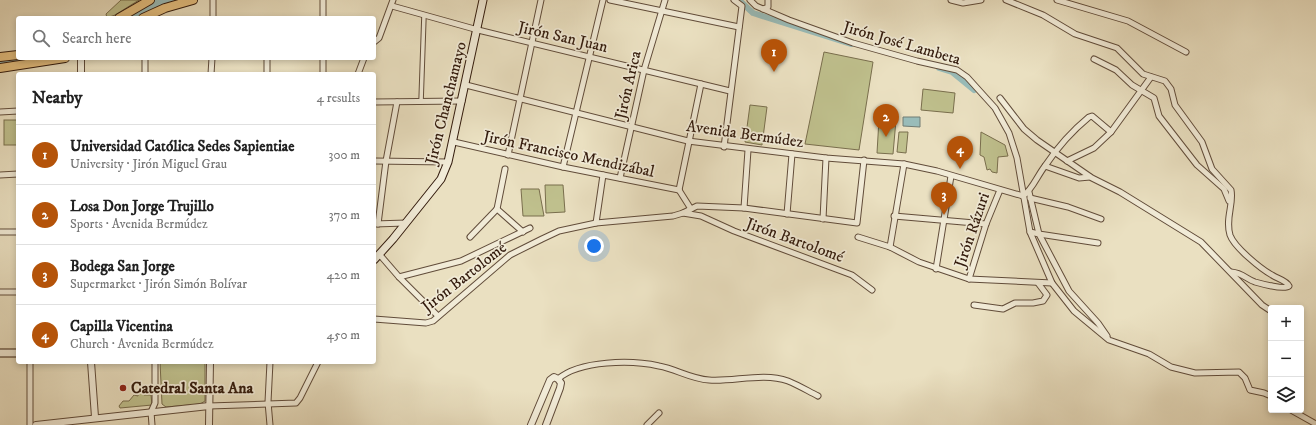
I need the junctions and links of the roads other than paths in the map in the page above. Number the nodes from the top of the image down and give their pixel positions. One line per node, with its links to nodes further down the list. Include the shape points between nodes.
1 (150, 0): 22 (highway)
2 (193, 0): 23 (highway)
3 (213, 0): 24 (street)
4 (324, 0): 25 (street)
5 (393, 0): 18 (street)
6 (483, 0): 27 (main road, Jirón Chanchamayo)
7 (541, 0): 29 (street)
8 (603, 0): 33 (street)
9 (610, 0): 20 (street)
10 (665, 0): 20 (street, Jirón Arica)
11 (734, 0): 26 (street, via 742,6)
12 (750, 0): 19 (street, Jirón José Lambeta)
13 (768, 0): 19 (street, via 768,7)
14 (952, 0): 15 (street)
15 (981, 0)
16 (1006, 0): 50 (street, via 1043,15 1075,34 1117,48 1143,74)
17 (1057, 0): 30 (street, via 1128,21)
18 (392, 6): 21 (street, Jirón San Juan); 28 (street)
19 (763, 9): 92 (street, Jirón José Lambeta, via 853,43 958,70 995,108 1009,133 1017,158)
20 (661, 11): 26 (street); 43 (street, Jirón Arica)
21 (424, 15): 27 (street, Jirón San Juan); 60 (street)
22 (122, 16)
23 (147, 16)
24 (213, 16)
25 (323, 16)
26 (738, 27): 54 (street)
27 (478, 30): 29 (street, Jirón San Juan); 52 (main road, Jirón Chanchamayo)
28 (376, 40)
29 (532, 44): 33 (street, Jirón San Juan); 56 (street)
30 (1186, 52)
31 (16, 55): 32 (highway)
32 (0, 57)
33 (591, 57): 43 (street, Jirón San Juan); 63 (street)
34 (1094, 59): 53 (street, via 1116,70 1132,85)
35 (52, 60): 42 (highway)
36 (81, 60): 44 (street)
37 (145, 60): 45 (street)
38 (212, 60): 46 (street)
39 (267, 60): 47 (street)
40 (323, 60): 48 (street)
41 (363, 60): 49 (street)
42 (0, 68)
43 (644, 70): 51 (street, Jirón San Juan); 64 (street, Jirón Arica)
44 (81, 72)
45 (145, 72)
46 (211, 72)
47 (267, 72)
48 (323, 72)
49 (359, 72)
50 (1151, 77): 53 (street); 93 (street, via 1165,81 1169,86 1175,105 1202,142 1212,170 1231,190)
51 (701, 84): 54 (street, Jirón San Juan); 66 (street)
52 (466, 85): 56 (street, Avenida Bermúdez); 57 (main road, Jirón Chanchamayo)
53 (1142, 90): 65 (street); 93 (street, via 1154,98 1159,116 1197,165 1224,189)
54 (730, 91): 68 (street)
55 (1000, 98): 70 (street, via 1024,129)
56 (520, 99): 63 (street, Avenida Bermúdez); 72 (street)
57 (462, 101): 60 (street); 67 (main road, Jirón Chanchamayo)
58 (376, 102): 59 (street)
59 (397, 102): 60 (street); 76 (street)
60 (421, 102)
61 (16, 111): 62 (street)
62 (0, 112)
63 (577, 113): 64 (street, Avenida Bermúdez); 81 (street)
64 (632, 127): 66 (street, Avenida Bermúdez); 88 (street, Jirón Arica)
65 (1111, 132): 70 (street, via 1090,116); 77 (street, via 1094,148)
66 (688, 141): 68 (street, Avenida Bermúdez); 89 (street)
67 (454, 142): 72 (street, Jirón Francisco Mendizábal); 78 (main road, Jirón Chanchamayo)
68 (724, 147): 69 (street, Avenida Bermúdez)
69 (748, 150): 71 (street, Avenida Bermúdez); 94 (street)
70 (1056, 153): 77 (street); 80 (street)
71 (792, 154): 73 (street, Avenida Bermúdez); 98 (street)
72 (508, 155): 81 (street, Jirón Francisco Mendizábal)
73 (826, 158): 74 (street, Avenida Bermúdez); 101 (street)
74 (864, 160): 79 (street, Avenida Bermúdez); 101 (street, Jirón Bartolomé, via 857,223)
75 (376, 161): 76 (street)
76 (386, 161): 78 (street); 105 (street)
77 (1067, 161): 87 (street)
78 (448, 162): 103 (main road, Jirón Chanchamayo, via 441,179)
79 (904, 164): 86 (street, Avenida Bermúdez); 99 (street)
80 (1045, 166): 87 (street, via 1078,178); 91 (street)
81 (563, 168): 85 (street, Jirón Francisco Mendizábal)
82 (505, 169): 95 (street)
83 (16, 174): 84 (street)
84 (0, 175)
85 (603, 175): 88 (street, Jirón Francisco Mendizábal); 104 (street)
86 (952, 176): 90 (street, Avenida Bermúdez); 102 (street)
87 (1090, 177): 120 (street, via 1191,234)
88 (620, 178): 89 (street, Jirón Francisco Mendizábal)
89 (679, 190): 96 (street)
90 (1000, 190): 92 (street, Avenida Bermúdez); 106 (street, Jirón Rázuri)
91 (1030, 195): 92 (street); 100 (street); 112 (street)
92 (1023, 196): 111 (street, Jirón José Lambeta)
93 (1229, 204): 120 (street, via 1228,226 1232,239 1263,270 1290,286 1282,289)
94 (744, 208): 96 (street, Jirón Bartolomé, via 697,206); 98 (street, Jirón Bartolomé)
95 (496, 209): 110 (street); 113 (street)
96 (691, 209): 97 (street, Jirón Bartolomé)
97 (683, 213): 104 (street, Jirón Bartolomé); 125 (street, Jirón Bartolomé, via 701,216 852,275)
98 (787, 214): 101 (street, Jirón Bartolomé)
99 (894, 216): 102 (street); 116 (street)
100 (1101, 218)
101 (823, 219)
102 (944, 219): 106 (street); 119 (street)
103 (406, 223): 105 (street); 117 (main road, Jirón Chanchamayo)
104 (596, 223): 130 (street, Jirón Bartolomé, via 559,231 510,255)
105 (376, 224)
106 (986, 224): 122 (street, Jirón Rázuri)
107 (530, 228): 110 (street)
108 (0, 232): 109 (street)
109 (16, 232)
110 (523, 232): 121 (street, via 461,261)
111 (1030, 232): 112 (street); 124 (street, Jirón José Lambeta)
112 (1039, 234): 115 (street); 132 (street, via 1064,283)
113 (470, 237)
114 (858, 237): 116 (street)
115 (1098, 243)
116 (890, 246): 119 (street)
117 (380, 255): 118 (main road, Jirón Chanchamayo); 121 (street)
118 (376, 258)
119 (936, 269): 122 (street)
120 (1231, 272): 129 (street)
121 (399, 277): 130 (street)
122 (969, 279): 123 (street)
123 (1038, 283): 124 (street); 128 (street, via 1048,296 1043,301 1015,303 1003,309)
124 (1052, 283): 132 (street, Jirón José Lambeta, via 1074,311)
125 (872, 290)
126 (0, 292): 127 (street)
127 (16, 292)
128 (974, 305)
129 (1268, 309)
130 (438, 316): 131 (street, Jirón Bartolomé, via 426,323)
131 (376, 319)
132 (1109, 340): 142 (street, via 1137,349 1181,370 1218,374 1239,372 1250,390)
133 (0, 353): 134 (main road)
134 (16, 353)
135 (30, 364): 151 (street)
136 (91, 364): 149 (street)
137 (155, 364): 146 (street, via 155,403)
138 (210, 364): 145 (street)
139 (270, 364): 144 (street)
140 (317, 364): 144 (street, via 298,401)
141 (558, 379): 143 (street, via 574,370 628,362 660,366 708,380 787,380); 157 (street, via 554,377 550,380); 158 (street, via 561,383 560,388)
142 (1268, 394)
143 (818, 396)
144 (268, 402): 145 (street); 156 (street)
145 (209, 406): 146 (street); 155 (street)
146 (151, 412): 149 (street); 154 (street)
147 (659, 413): 159 (street)
148 (1296, 413): 150 (street)
149 (95, 418): 152 (street); 153 (street)
150 (1316, 424)
151 (30, 425)
152 (36, 425)
153 (96, 425)
154 (152, 425)
155 (209, 425)
156 (270, 425)
157 (531, 425)
158 (546, 425)
159 (647, 425)

